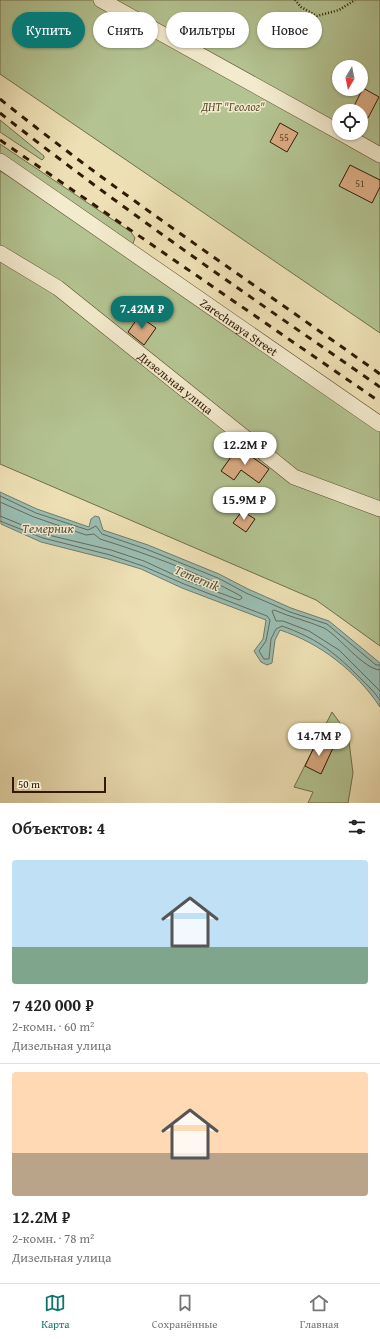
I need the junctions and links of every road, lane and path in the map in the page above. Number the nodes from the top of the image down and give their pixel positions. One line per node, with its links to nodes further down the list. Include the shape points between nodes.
1 (101, 0): 4 (street)
2 (295, 0): 3 (path, via 301,7 317,16 339,10)
3 (355, 0)
4 (332, 129)
5 (353, 140): 6 (street)
6 (380, 155)
7 (0, 161): 9 (street, Zarechnaya Street)
8 (0, 253): 10 (street, Дизельная улица, via 58,288 294,478)
9 (380, 424)
10 (380, 509)

